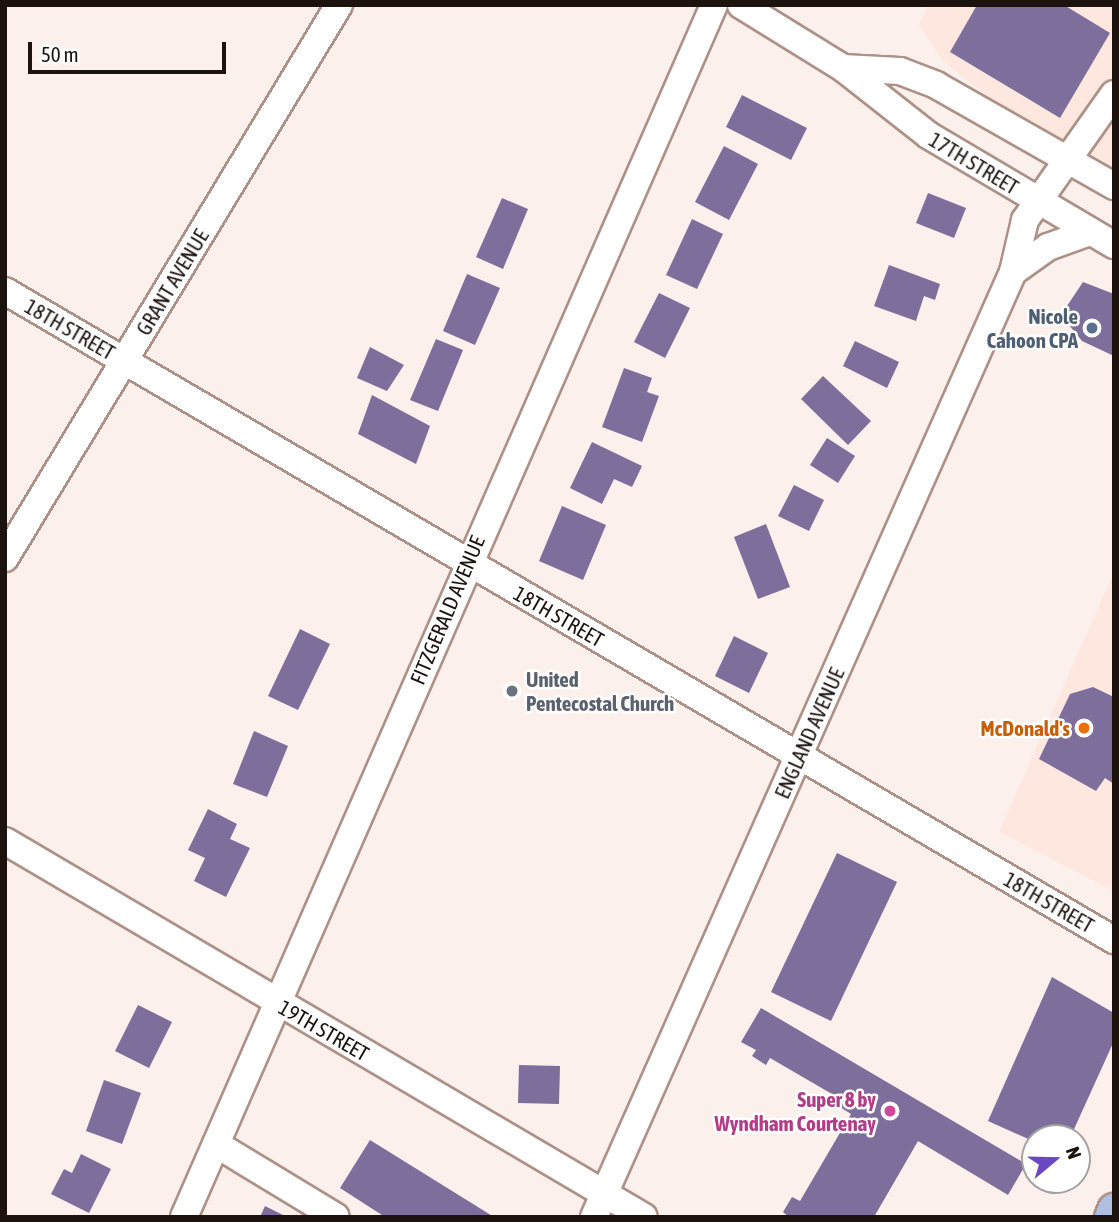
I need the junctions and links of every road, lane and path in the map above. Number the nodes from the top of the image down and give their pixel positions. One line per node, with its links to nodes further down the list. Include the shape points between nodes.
1 (339, 5): 13 (street, GRANT AVENUE)
2 (715, 5): 15 (street, FITZGERALD AVENUE)
3 (741, 5): 4 (street, 17TH STREET)
4 (843, 68): 6 (street, 17TH STREET, via 900,71 936,85); 8 (street, 17TH STREET, via 888,110)
5 (1114, 94): 6 (street, ENGLAND AVENUE)
6 (1067, 159): 7 (street, 17TH STREET); 8 (street, ENGLAND AVENUE)
7 (1114, 186)
8 (1037, 200): 9 (street, 17TH STREET); 11 (street, ENGLAND AVENUE, via 1016,242)
9 (1090, 232): 10 (street, 17TH STREET); 11 (street, via 1048,247)
10 (1114, 245)
11 (1013, 272): 16 (street, ENGLAND AVENUE)
12 (5, 291): 13 (street, 18TH STREET)
13 (124, 361): 14 (street, GRANT AVENUE); 15 (street, 18TH STREET)
14 (5, 558)
15 (468, 562): 16 (street, 18TH STREET); 19 (street, FITZGERALD AVENUE)
16 (799, 756): 18 (street, 18TH STREET); 21 (street, ENGLAND AVENUE)
17 (5, 841): 19 (street, 19TH STREET)
18 (1114, 940)
19 (277, 1002): 20 (street, FITZGERALD AVENUE); 21 (street, 19TH STREET)
20 (216, 1144): 23 (street, FITZGERALD AVENUE); 24 (street)
21 (603, 1192): 25 (street, ENGLAND AVENUE); 26 (street, 19TH STREET)
22 (1114, 1210): 27 (main road)
23 (184, 1217)
24 (336, 1217)
25 (594, 1217)
26 (644, 1217)
27 (1111, 1217)

